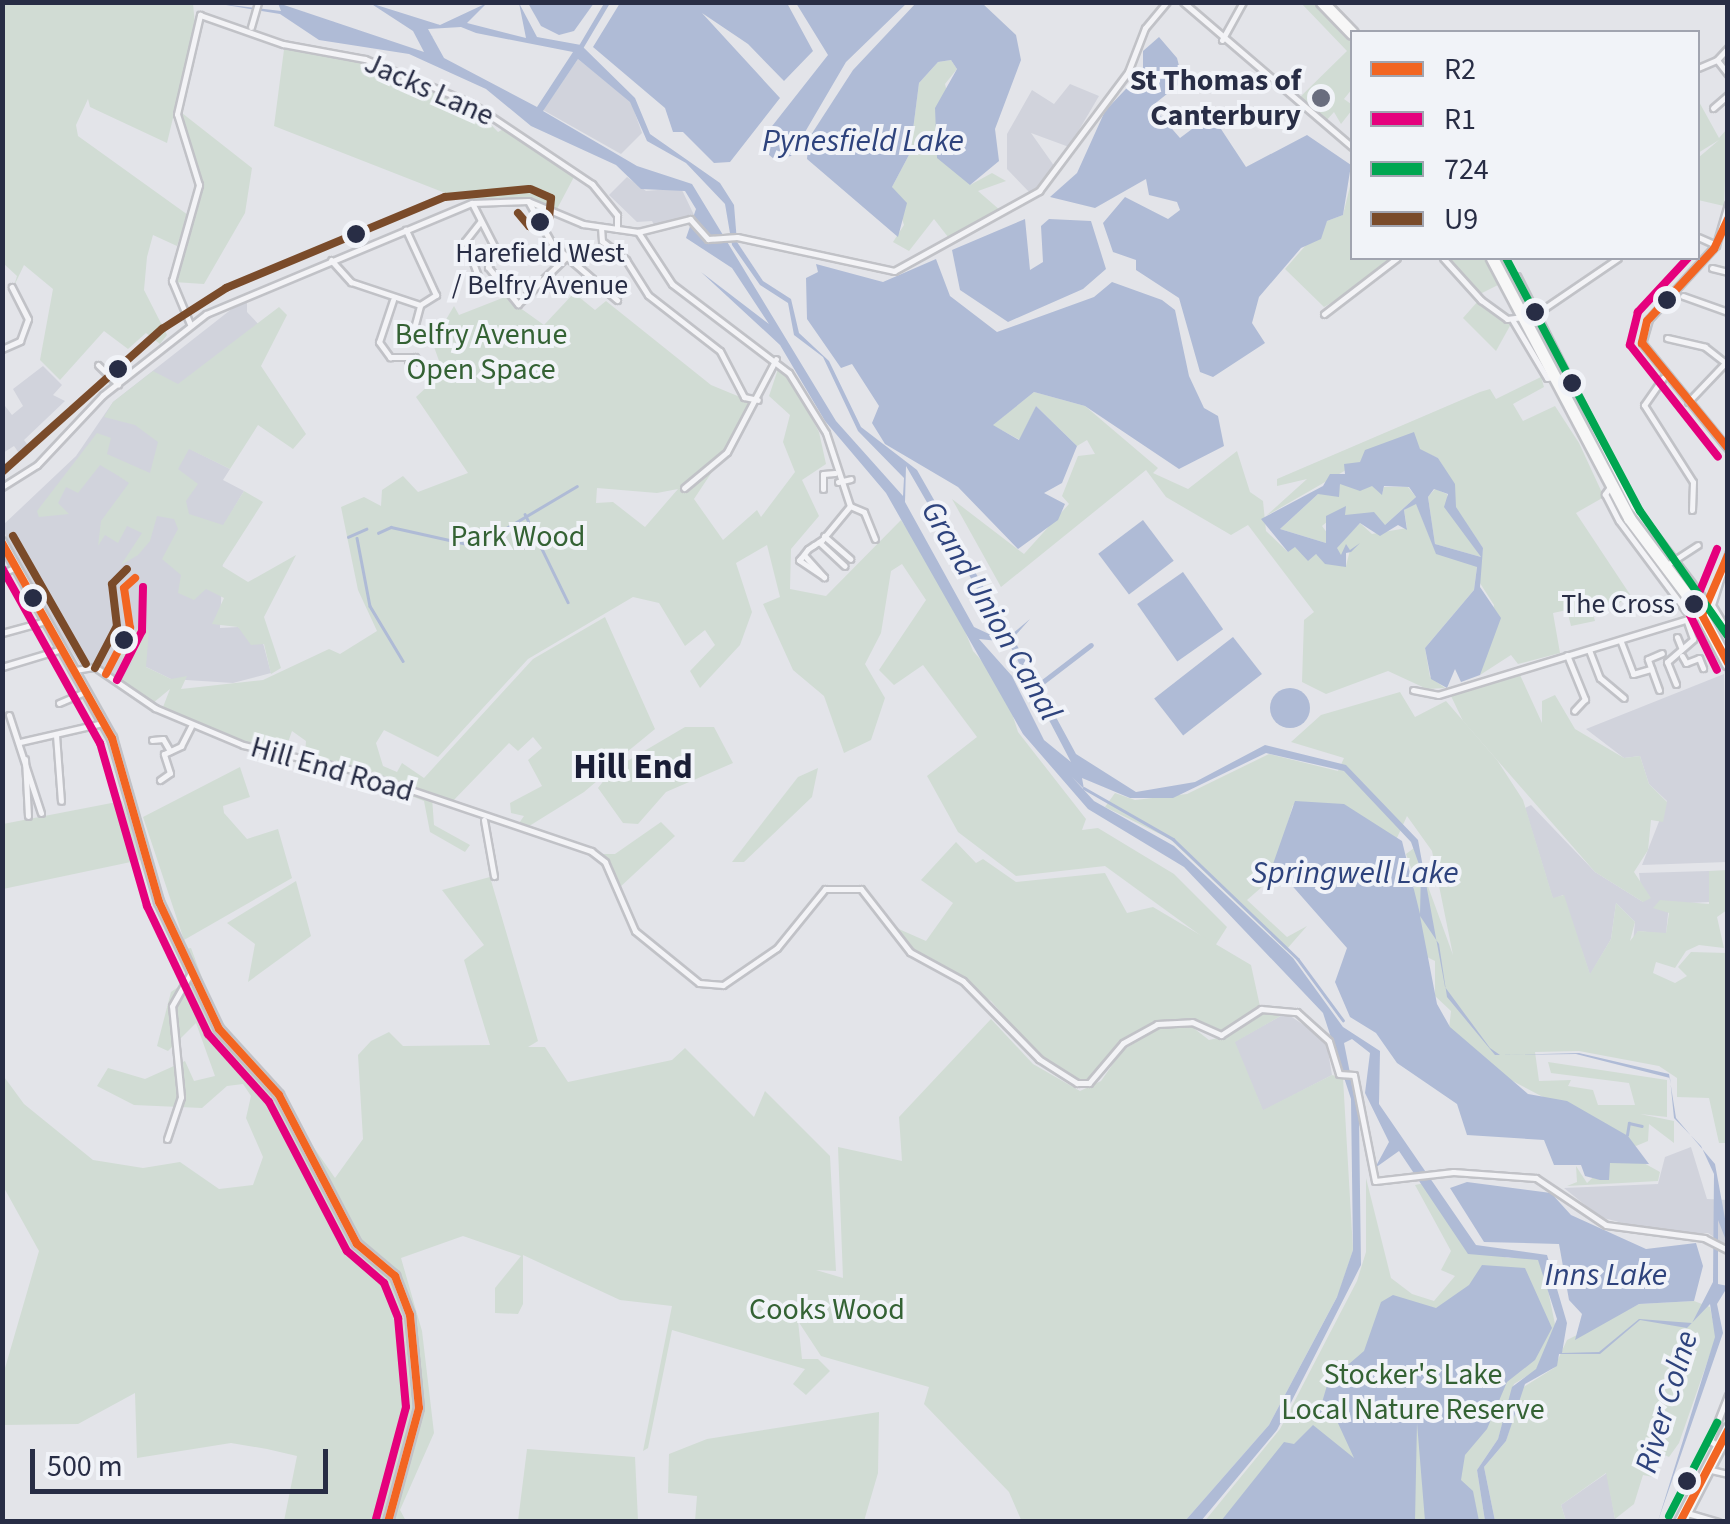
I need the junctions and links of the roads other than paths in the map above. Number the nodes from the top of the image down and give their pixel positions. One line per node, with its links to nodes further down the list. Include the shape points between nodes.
1 (258, 2): 6 (street)
2 (1167, 2): 25 (street, via 1145,28 1128,72 1028,202 882,273 729,236 708,238 694,221)
3 (1183, 2): 8 (street)
4 (1243, 2): 8 (street)
5 (1322, 2): 7 (main road)
6 (251, 27): 22 (street, Jacks Lane, via 283,44 365,59 471,103 592,184 617,216); 47 (street, Jacks Lane, via 200,15 178,114 199,185 172,281)
7 (1350, 31)
8 (1222, 40): 15 (street)
9 (1728, 48): 10 (street)
10 (1718, 60): 11 (street); 12 (street)
11 (1700, 67)
12 (1728, 74)
13 (1728, 95): 14 (street)
14 (1712, 108)
15 (1350, 145)
16 (528, 201): 17 (street); 21 (street); 29 (street)
17 (472, 203): 20 (street); 23 (street)
18 (1728, 204): 19 (street)
19 (1726, 218): 28 (street)
20 (480, 222): 26 (street); 29 (street, via 496,250 488,267 518,304)
21 (601, 227): 22 (street); 57 (street, via 602,240 626,260 637,282 720,351 744,397)
22 (617, 229): 25 (street)
23 (406, 230): 30 (street); 43 (street, via 436,295)
24 (456, 231): 26 (street)
25 (638, 232): 51 (street, via 672,284)
26 (465, 234): 38 (street)
27 (1700, 237): 28 (street)
28 (1716, 246): 55 (street, via 1644,326 1644,350)
29 (566, 257): 42 (street)
30 (331, 260): 41 (street, via 351,282); 47 (street)
31 (1393, 260): 46 (street)
32 (1445, 260): 45 (street, via 1474,295)
33 (1493, 260): 45 (main road)
34 (1614, 260): 45 (street)
35 (1712, 268): 36 (street)
36 (1728, 272)
37 (1517, 276): 45 (street)
38 (482, 287)
39 (12, 288): 50 (street, via 28,318 20,341)
40 (1683, 296): 44 (street)
41 (393, 300): 43 (street); 52 (street, via 379,342 390,358)
42 (618, 300)
43 (420, 306): 48 (street)
44 (1728, 312)
45 (1521, 313): 62 (street); 62 (main road)
46 (1324, 314)
47 (190, 324): 56 (street)
48 (414, 332)
49 (1666, 338): 53 (street, via 1705,347)
50 (2, 349)
51 (776, 359): 57 (street); 60 (street, via 826,433)
52 (408, 361)
53 (1727, 363): 58 (street)
54 (98, 365): 56 (street)
55 (1664, 377): 58 (street); 68 (street, via 1644,405 1693,482)
56 (118, 384): 64 (street, via 38,466)
57 (758, 400): 65 (street, via 727,452)
58 (1688, 402): 59 (street)
59 (1728, 449)
60 (835, 473): 63 (street); 66 (street, via 823,474)
61 (852, 479): 63 (street)
62 (1612, 479): 76 (street); 80 (main road)
63 (838, 482): 67 (street)
64 (2, 486)
65 (684, 488)
66 (824, 490)
67 (850, 506): 69 (street, via 864,512 874,538); 70 (street)
68 (1692, 510)
69 (884, 529)
70 (824, 536): 72 (street); 72 (street, via 847,562)
71 (2, 542): 77 (street)
72 (819, 542): 75 (street)
73 (1698, 545): 76 (street)
74 (1728, 554): 79 (street)
75 (802, 556): 75 (street, via 824,577)
76 (1670, 563): 80 (street)
77 (17, 567): 78 (street); 82 (street)
78 (2, 572)
79 (1724, 573): 80 (street)
80 (1701, 614): 81 (street); 86 (street); 87 (street, via 1693,639); 93 (main road)
81 (1725, 617): 83 (street)
82 (46, 622): 84 (street); 88 (street)
83 (1728, 632)
84 (2, 633)
85 (1677, 637): 87 (street)
86 (1620, 642): 89 (street); 96 (street, via 1633,674)
87 (1681, 647): 92 (street)
88 (62, 649): 94 (street); 97 (street)
89 (1589, 650): 91 (street); 102 (street, via 1600,678)
90 (1662, 653): 96 (street, via 1648,659)
91 (1567, 655): 99 (street, via 1438,695); 104 (street, via 1585,699)
92 (1682, 656): 95 (street, via 1686,663 1699,658); 98 (street, via 1667,662)
93 (1728, 664)
94 (2, 668)
95 (1703, 668)
96 (1651, 669): 100 (street)
97 (75, 670): 101 (street); 107 (street, Hill End Road, via 95,667)
98 (1676, 684)
99 (1413, 690)
100 (1660, 690)
101 (88, 691): 103 (street); 106 (street)
102 (1624, 698)
103 (59, 702)
104 (1574, 711)
105 (9, 715): 110 (street)
106 (103, 723): 108 (street); 121 (street, via 133,797 160,902)
107 (191, 726): 111 (street); 119 (street, Hill End Road, via 349,769)
108 (56, 734): 110 (street); 114 (street)
109 (152, 740): 111 (street, via 163,738)
110 (20, 742): 112 (street)
111 (170, 751): 113 (street, via 163,761 170,773)
112 (25, 756): 115 (street); 116 (street)
113 (160, 780)
114 (61, 801)
115 (40, 804): 116 (street); 117 (street)
116 (26, 807): 118 (street)
117 (40, 813)
118 (28, 816)
119 (484, 820): 120 (street); 123 (street, Hill End Road, via 600,856 635,931 699,983 724,985 777,948 825,890 838,884 877,901 910,952 963,981 1039,1059 1078,1083 1100,1075 1123,1043 1157,1024 1192,1022 1221,1035 1262,1009 1312,1020 1342,1074 1351,1072 1368,1175 1390,1184 1428,1175 1542,1180 1606,1224)
120 (494, 876)
121 (192, 971): 122 (street, via 172,1006 182,1093); 130 (street, via 226,1039 280,1095 357,1244 395,1276 414,1352 418,1408)
122 (167, 1139)
123 (1728, 1250)
124 (1728, 1395): 126 (street, via 1710,1441)
125 (1728, 1429): 126 (main road)
126 (1718, 1445): 127 (main road)
127 (1703, 1468): 128 (street); 129 (main road)
128 (1728, 1474)
129 (1682, 1517): 131 (street)
130 (388, 1522)
131 (1718, 1522)

